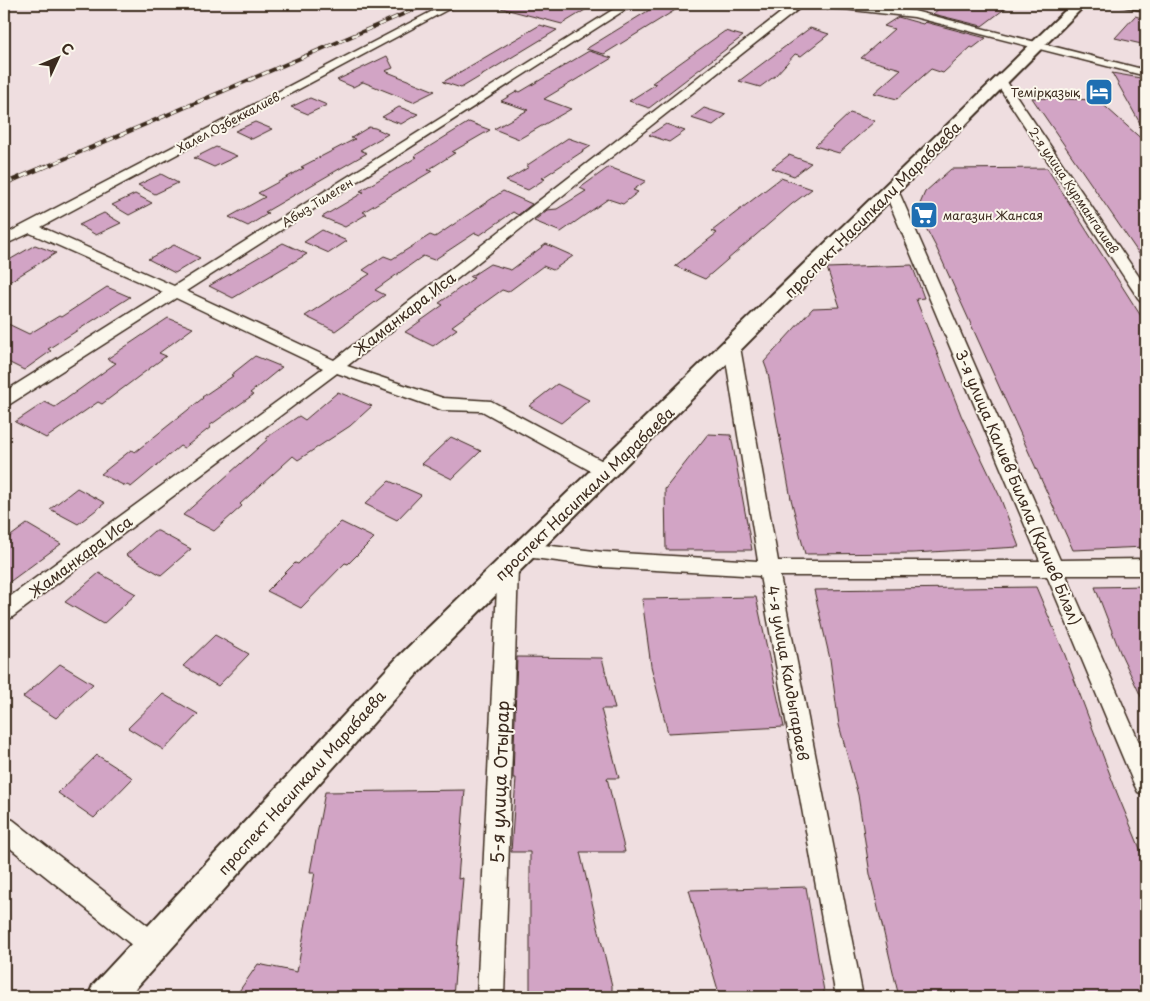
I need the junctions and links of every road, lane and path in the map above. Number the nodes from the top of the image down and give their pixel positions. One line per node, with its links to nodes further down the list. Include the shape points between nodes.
1 (453, 4): 13 (street, Халел Озбеккалиев)
2 (629, 4): 15 (street, Абыз Тилеген)
3 (798, 4): 18 (street, Жаманкара Иса)
4 (802, 4): 7 (street)
5 (1079, 4): 9 (main road, проспект Насипкали Марабаева)
6 (1126, 4): 8 (street)
7 (845, 5): 9 (street, via 914,14)
8 (1146, 8)
9 (1037, 46): 10 (street); 11 (main road, проспект Насипкали Марабаева)
10 (1146, 73)
11 (1001, 81): 12 (main road, проспект Насипкали Марабаева); 16 (street, 2-я улица Курмангалиев)
12 (891, 190): 17 (main road, проспект Насипкали Марабаева); 24 (street, 3-я улица Калиев Биляла (Қалиев Біләл))
13 (29, 227): 14 (street, Халел Озбеккалиев); 15 (street)
14 (4, 241)
15 (176, 292): 18 (street); 19 (street, Абыз Тилеген)
16 (1146, 298)
17 (732, 347): 20 (main road, проспект Насипкали Марабаева); 25 (street, 4-я улица Калдыгараев)
18 (334, 367): 20 (street, via 442,404 485,405); 26 (street, Жаманкара Иса)
19 (4, 400)
20 (606, 471): 21 (main road, проспект Насипкали Марабаева)
21 (526, 550): 23 (main road, проспект Насипкали Марабаева); 25 (street, via 583,558)
22 (1146, 566): 24 (street)
23 (508, 567): 29 (main road, проспект Насипкали Марабаева, via 408,665); 31 (street, 5-я улица Отырар)
24 (1053, 567): 25 (street); 27 (street, 3-я улица Калиев Биляла (Қалиев Біләл))
25 (769, 569): 32 (street, 4-я улица Калдыгараев)
26 (4, 612)
27 (1146, 784)
28 (4, 828): 29 (street)
29 (152, 945): 30 (main road, проспект Насипкали Марабаева)
30 (113, 991)
31 (490, 997)
32 (849, 997)

